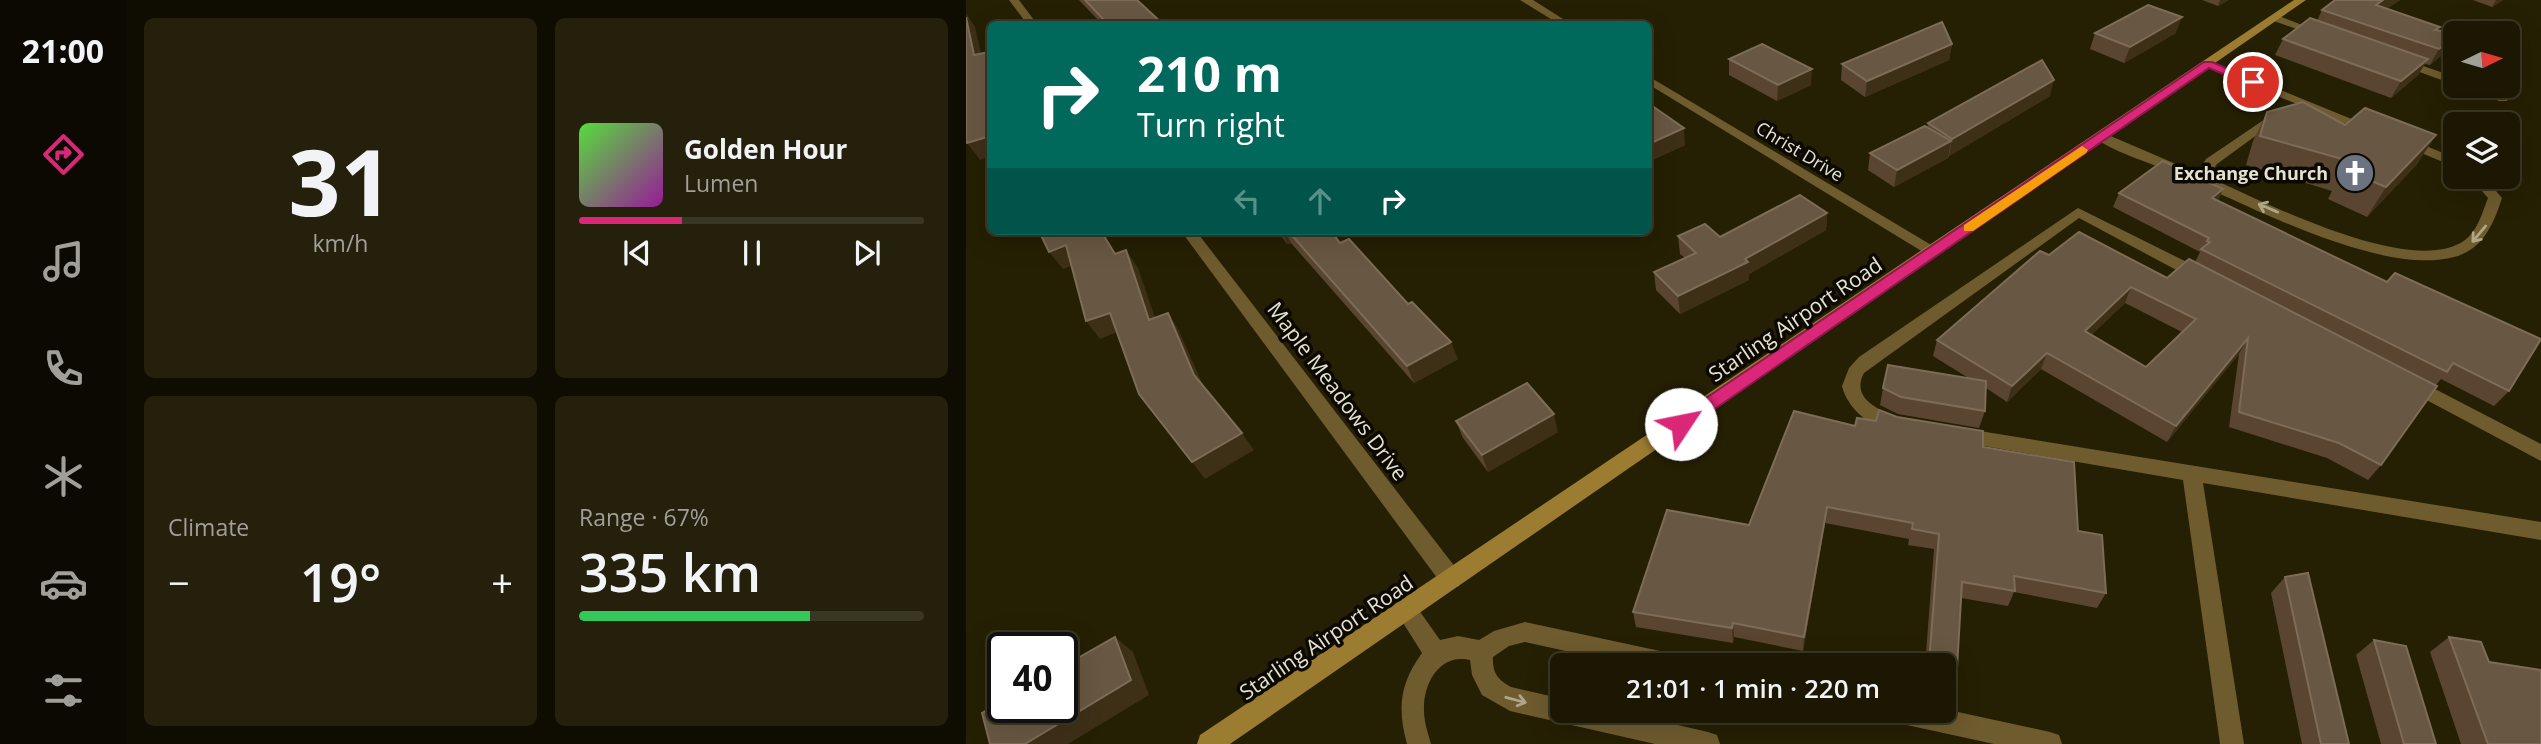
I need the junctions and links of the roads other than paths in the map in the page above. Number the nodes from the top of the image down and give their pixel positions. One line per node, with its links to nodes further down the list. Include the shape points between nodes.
1 (1014, 0): 5 (street)
2 (1525, 0): 6 (street)
3 (2301, 0): 4 (street, Starling Airport Road)
4 (2275, 18): 7 (street); 9 (street, Starling Airport Road)
5 (1030, 21)
6 (1561, 21)
7 (2327, 36)
8 (2391, 58): 10 (street)
9 (2208, 64): 12 (street); 13 (street, Starling Airport Road)
10 (2443, 77)
11 (1652, 81): 18 (street, Christ Drive)
12 (2321, 110): 14 (street); 15 (street, via 2300,121 2274,117 2211,162)
13 (2101, 137): 15 (street); 18 (street, Starling Airport Road)
14 (2443, 158)
15 (2198, 179): 16 (street, one-way to 15, via 2495,198 2491,218 2467,247 2447,255 2413,257 2336,237)
16 (2487, 189)
17 (1191, 235): 26 (street, Maple Meadows Drive)
18 (1933, 252): 26 (street, Starling Airport Road)
19 (2211, 281): 21 (street, via 2078,212 1858,369 1852,393 1861,406 1894,424)
20 (2392, 374): 23 (street)
21 (1921, 428)
22 (1948, 433): 24 (street)
23 (2541, 453)
24 (2192, 474): 25 (street); 36 (street)
25 (2541, 531)
26 (1451, 579): 27 (street, Starling Airport Road)
27 (1406, 610): 30 (street); 32 (street, Starling Airport Road)
28 (1482, 652): 29 (street, via 1494,641 1525,632); 30 (street, via 1457,646); 34 (street, one-way to 34, via 1486,684 1496,694)
29 (1624, 653)
30 (1437, 655): 33 (street, via 1422,674 1412,709)
31 (1953, 723): 35 (street)
32 (1209, 744)
33 (1419, 744)
34 (1708, 744)
35 (2050, 744)
36 (2232, 744)

